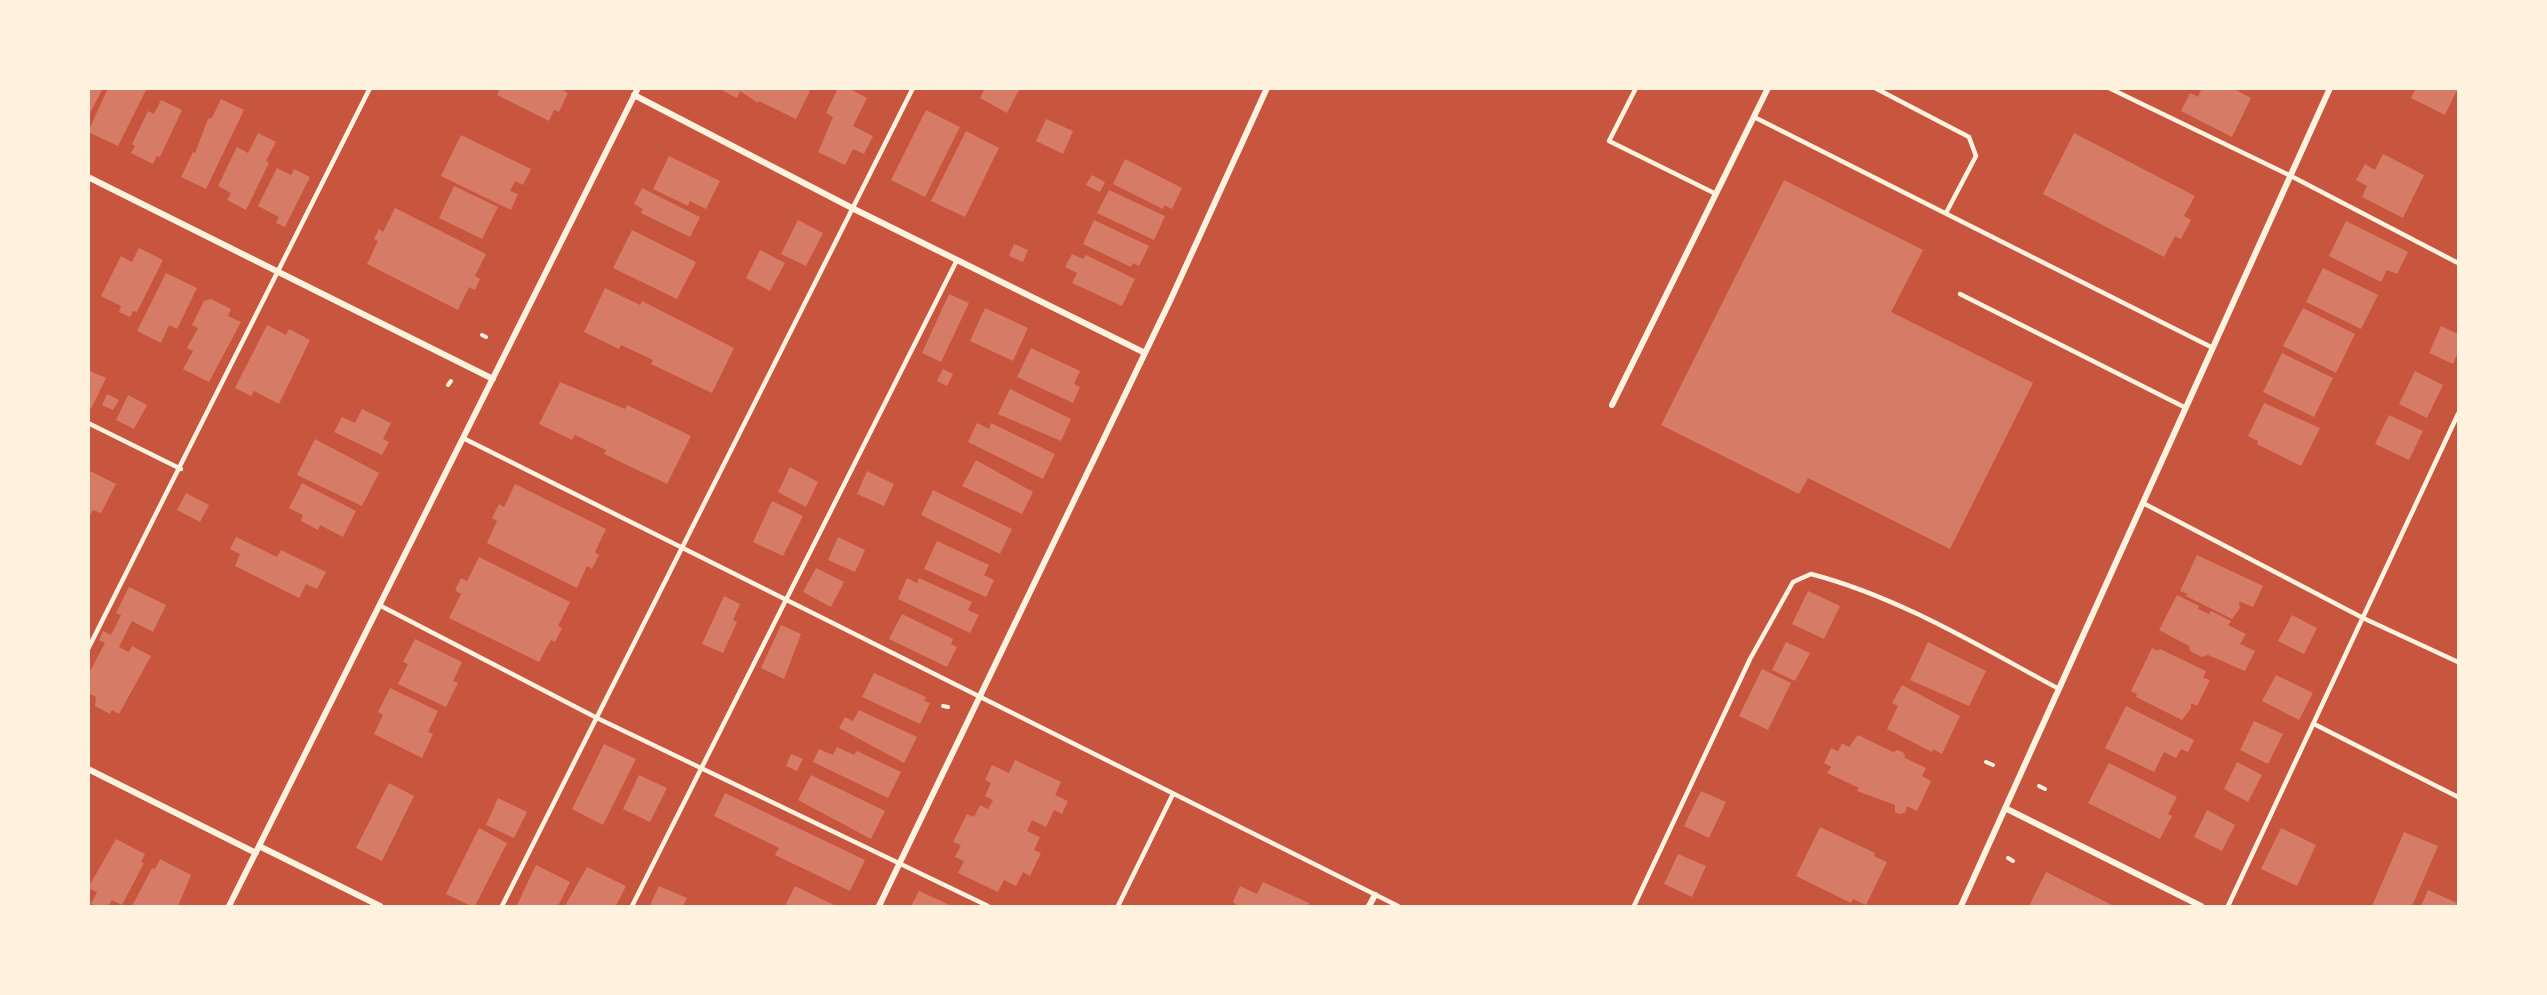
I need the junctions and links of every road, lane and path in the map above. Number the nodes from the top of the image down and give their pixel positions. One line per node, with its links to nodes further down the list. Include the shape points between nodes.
1 (370, 88): 18 (lane)
2 (913, 88): 14 (lane)
3 (1267, 88): 21 (street)
4 (1636, 88): 13 (lane, via 1609,141)
5 (1768, 88): 10 (street)
6 (1875, 88): 15 (lane, via 1969,136 1976,156)
7 (2109, 88): 11 (lane)
8 (2330, 88): 11 (street)
9 (636, 92): 14 (street); 22 (street)
10 (1754, 117): 13 (street); 15 (lane)
11 (2291, 176): 17 (lane); 20 (street)
12 (88, 177): 18 (street)
13 (1716, 194): 23 (street)
14 (854, 209): 16 (street); 30 (lane)
15 (1946, 213): 20 (lane)
16 (957, 260): 21 (street); 31 (lane)
17 (2458, 262)
18 (280, 273): 22 (street); 28 (lane)
19 (1960, 294): 24 (lane)
20 (2213, 348): 24 (street)
21 (1145, 353): 37 (street)
22 (493, 379): 27 (street)
23 (1612, 405)
24 (2186, 408): 29 (street)
25 (2458, 414): 33 (lane)
26 (88, 423): 28 (lane)
27 (463, 438): 30 (lane); 32 (street)
28 (180, 469): 34 (lane)
29 (2143, 503): 33 (lane); 36 (street)
30 (683, 548): 31 (lane); 38 (lane)
31 (786, 599): 37 (lane); 42 (lane)
32 (381, 606): 38 (lane); 49 (street)
33 (2363, 618): 35 (lane); 39 (lane)
34 (88, 649)
35 (2458, 662)
36 (2059, 689): 48 (street); 61 (lane, via 1933,622 1852,585 1812,574 1793,582 1750,660)
37 (981, 696): 46 (lane); 50 (street)
38 (597, 718): 42 (lane); 54 (lane)
39 (2314, 724): 47 (lane); 64 (lane)
40 (1986, 762): 41 (path)
41 (1993, 765)
42 (701, 767): 50 (lane); 55 (lane)
43 (88, 769): 49 (street)
44 (2039, 786): 45 (path)
45 (2045, 789)
46 (1173, 794): 51 (lane); 58 (lane)
47 (2458, 794)
48 (2005, 808): 62 (street); 63 (street)
49 (257, 849): 52 (street); 53 (street)
50 (900, 863): 56 (street); 57 (lane)
51 (1375, 895): 59 (street); 60 (lane)
52 (229, 906)
53 (380, 906)
54 (502, 906)
55 (632, 906)
56 (879, 906)
57 (988, 906)
58 (1118, 906)
59 (1369, 906)
60 (1398, 906)
61 (1634, 906)
62 (1961, 906)
63 (2201, 906)
64 (2228, 906)

